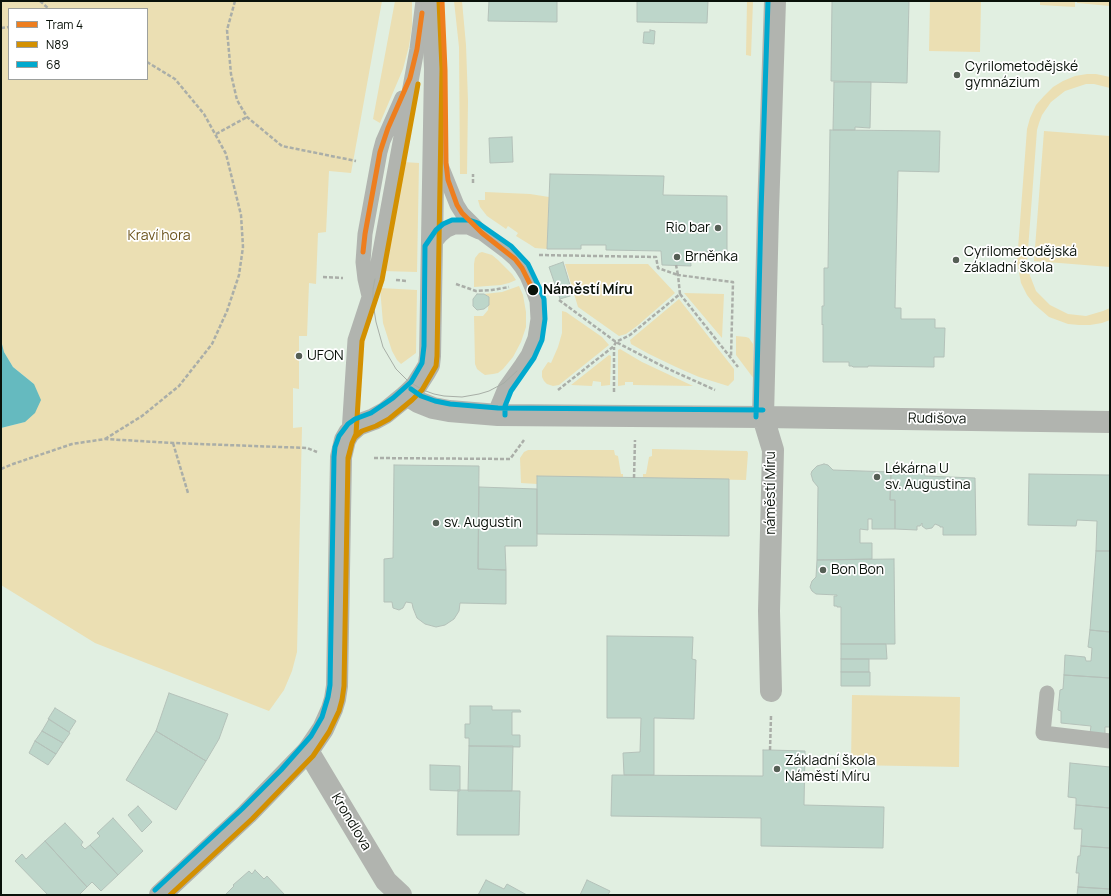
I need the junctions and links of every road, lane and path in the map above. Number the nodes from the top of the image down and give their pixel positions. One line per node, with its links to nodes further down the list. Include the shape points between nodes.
1 (40, 1): 5 (path)
2 (235, 1): 7 (path, via 227,30 231,74 236,100)
3 (775, 1): 24 (street, náměstí Míru)
4 (426, 2): 9 (street, via 435,68); 26 (lane, via 410,78 380,152 365,234 363,262 369,296 355,340)
5 (48, 8)
6 (148, 63): 8 (path, via 176,79 204,114)
7 (247, 117): 8 (path); 10 (path, via 282,146)
8 (215, 134): 29 (path, via 226,154 241,215 242,247 239,275 227,311 212,344 179,386 142,416)
9 (434, 148): 11 (lane, via 457,205); 12 (street)
10 (359, 161)
11 (482, 233): 12 (lane, via 468,227 454,227 441,235); 23 (lane, via 506,251 522,268 534,290 538,311 534,342 505,388 498,405)
12 (432, 247): 22 (street, via 429,365)
13 (532, 255): 15 (path, via 656,257 658,268)
14 (676, 265): 15 (path)
15 (678, 275): 16 (path); 18 (path, via 733,282)
16 (680, 294): 17 (path); 18 (path)
17 (614, 346): 20 (path); 21 (path)
18 (731, 357): 19 (path)
19 (740, 371)
20 (614, 392)
21 (554, 393)
22 (407, 395): 23 (street, via 433,408); 26 (street, via 385,413 358,425)
23 (498, 415): 24 (street)
24 (763, 417): 25 (street, Rudišova); 36 (street, náměstí Míru, via 772,450 769,611)
25 (1110, 422)
26 (348, 433): 40 (street, via 341,457 336,698 328,720)
27 (527, 436): 32 (path, via 510,459)
28 (635, 437): 34 (path)
29 (105, 439): 30 (path); 33 (path, via 72,444)
30 (173, 443): 31 (path, via 307,448); 35 (path)
31 (319, 453)
32 (374, 458)
33 (1, 469)
34 (634, 478)
35 (188, 493)
36 (771, 691): 39 (path)
37 (1047, 693): 38 (lane, via 1043,734)
38 (1110, 741)
39 (770, 750)
40 (308, 751): 41 (street, Krondlova); 42 (street, via 247,814)
41 (390, 890)
42 (160, 895)

